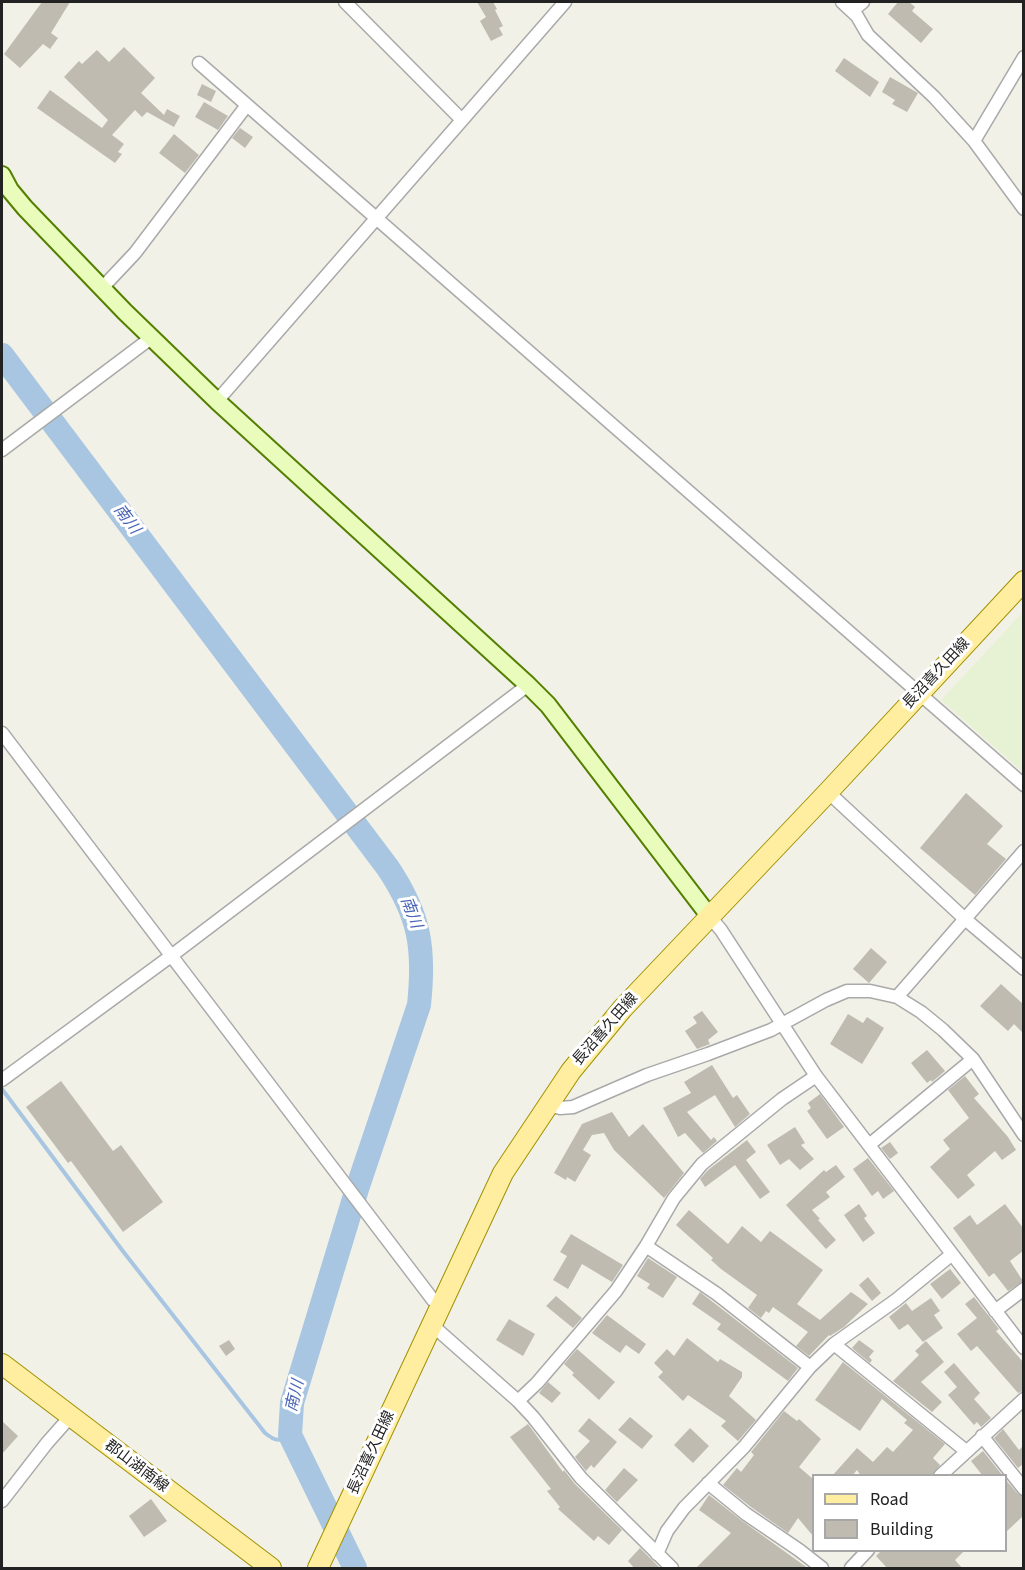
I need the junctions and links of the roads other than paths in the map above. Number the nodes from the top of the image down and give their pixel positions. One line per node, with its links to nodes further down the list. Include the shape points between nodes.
1 (345, 2): 9 (street)
2 (565, 2): 9 (street)
3 (842, 2): 5 (street)
4 (863, 2): 5 (street)
5 (852, 11): 10 (street, via 868,35)
6 (1023, 57): 10 (street)
7 (199, 63): 8 (street)
8 (247, 105): 13 (street); 14 (street, via 135,252)
9 (462, 120): 13 (street)
10 (974, 141): 12 (street)
11 (2, 175): 14 (street, via 25,208)
12 (1023, 209)
13 (376, 218): 16 (street); 20 (street)
14 (102, 288): 15 (street)
15 (151, 338): 16 (street); 17 (street)
16 (217, 400): 19 (street)
17 (2, 450)
18 (1023, 580): 20 (main road, 長沼喜久田線)
19 (528, 685): 25 (street, via 562,721); 27 (street)
20 (918, 694): 22 (street); 23 (main road, 長沼喜久田線)
21 (2, 733): 27 (street)
22 (1023, 785)
23 (828, 792): 25 (main road, 長沼喜久田線); 26 (street)
24 (1023, 851): 26 (street)
25 (710, 917): 30 (street); 34 (main road, 長沼喜久田線, via 593,1042)
26 (965, 919): 28 (street); 29 (street)
27 (171, 956): 33 (street); 40 (street)
28 (1023, 969)
29 (897, 997): 30 (street, via 847,991); 31 (street, via 921,1012)
30 (783, 1024): 32 (street); 34 (street, via 573,1107)
31 (973, 1059): 35 (street); 36 (street)
32 (816, 1076): 36 (street); 37 (street, via 702,1164 674,1198)
33 (2, 1080)
34 (547, 1105): 40 (main road, 長沼喜久田線, via 503,1173)
35 (1023, 1135)
36 (869, 1144): 38 (street)
37 (646, 1246): 46 (street, via 717,1294); 48 (street, via 616,1291)
38 (951, 1255): 41 (street); 43 (street)
39 (1023, 1289): 41 (street)
40 (441, 1306): 42 (main road, 長沼喜久田線)
41 (995, 1311): 44 (street)
42 (432, 1325): 48 (street); 59 (main road, 長沼喜久田線)
43 (834, 1344): 46 (street); 51 (street)
44 (1023, 1348)
45 (2, 1364): 49 (main road, 郡山湖南線)
46 (810, 1367): 53 (street)
47 (1023, 1399): 50 (street)
48 (518, 1401): 57 (street, via 581,1478)
49 (70, 1417): 55 (street); 58 (main road, 郡山湖南線)
50 (982, 1436): 51 (street); 54 (street)
51 (966, 1451): 52 (street)
52 (942, 1474)
53 (708, 1484): 57 (street, via 667,1531); 61 (street)
54 (1023, 1489)
55 (2, 1501)
56 (867, 1552): 62 (street)
57 (657, 1554): 60 (street)
58 (271, 1569)
59 (318, 1569)
60 (672, 1569)
61 (822, 1569)
62 (851, 1569)

